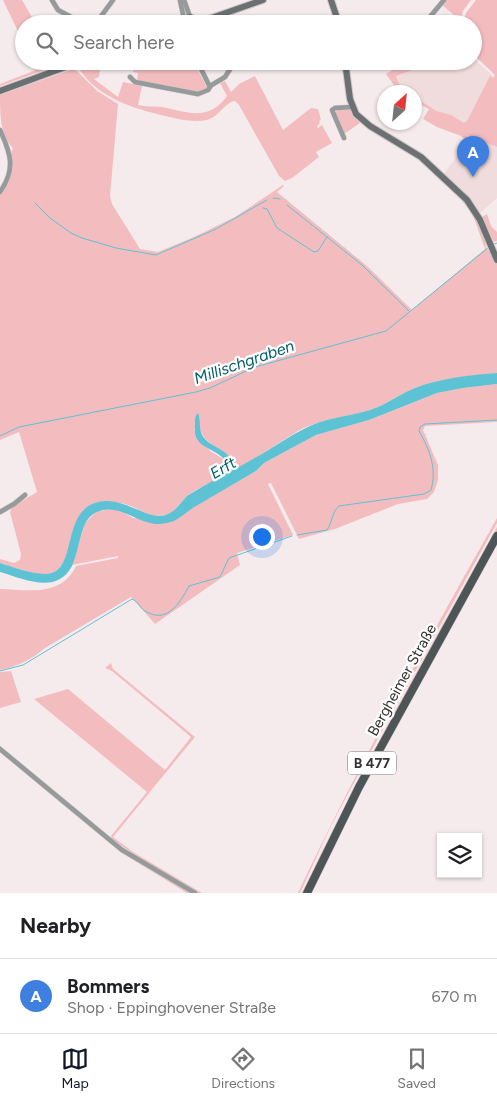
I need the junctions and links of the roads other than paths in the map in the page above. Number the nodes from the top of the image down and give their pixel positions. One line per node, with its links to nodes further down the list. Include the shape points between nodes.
1 (52, 0): 7 (street, via 58,10)
2 (113, 0): 8 (street)
3 (182, 0): 9 (street)
4 (263, 0): 10 (main road)
5 (331, 0): 11 (main road)
6 (444, 0): 12 (street)
7 (67, 15)
8 (103, 15)
9 (184, 15)
10 (222, 15)
11 (336, 15)
12 (432, 15)
13 (57, 70): 19 (main road)
14 (202, 70): 18 (street)
15 (229, 70): 18 (street, via 225,77)
16 (347, 70): 20 (main road)
17 (130, 77): 18 (street, via 135,82 195,94 208,90)
18 (210, 86)
19 (0, 91)
20 (352, 106): 22 (street, via 332,110); 24 (main road, via 364,122 420,157 467,200 476,212)
21 (0, 130): 23 (street, via 10,163)
22 (344, 138)
23 (0, 192)
24 (497, 260)
25 (25, 495): 26 (street)
26 (0, 512)
27 (497, 536): 30 (main road, Bergheimer Straße / B 477, via 359,787)
28 (0, 749): 29 (street, via 122,850)
29 (195, 893)
30 (307, 893)

